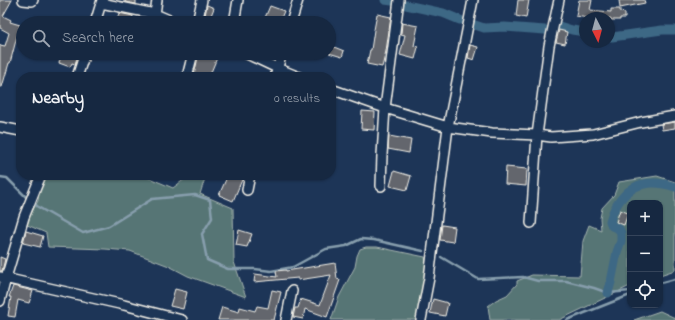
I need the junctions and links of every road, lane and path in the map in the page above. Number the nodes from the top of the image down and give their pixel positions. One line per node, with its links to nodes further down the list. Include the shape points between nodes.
1 (23, 0): 2 (street)
2 (33, 0)
3 (157, 0): 11 (street)
4 (202, 0): 14 (street)
5 (238, 0): 15 (street)
6 (298, 0): 16 (street)
7 (399, 0): 26 (street)
8 (473, 0): 28 (street)
9 (559, 0): 31 (street)
10 (102, 1): 11 (street); 12 (street)
11 (155, 14): 13 (street)
12 (97, 16)
13 (160, 16)
14 (199, 16)
15 (235, 16)
16 (293, 16)
17 (83, 60): 21 (street)
18 (191, 60): 22 (street)
19 (256, 60): 23 (street)
20 (280, 60): 24 (street)
21 (79, 72)
22 (188, 72)
23 (274, 72)
24 (276, 72)
25 (336, 91): 26 (street)
26 (385, 108): 28 (street); 34 (street)
27 (675, 116): 31 (street, via 593,134 551,138)
28 (448, 127): 31 (street); 42 (street, via 430,278)
29 (0, 128): 30 (street)
30 (16, 130)
31 (537, 136): 36 (street)
32 (39, 180): 37 (street)
33 (249, 180): 35 (street)
34 (381, 186)
35 (247, 190)
36 (531, 223)
37 (3, 278): 39 (street); 40 (street)
38 (292, 291): 41 (street)
39 (0, 302)
40 (182, 320)
41 (286, 320)
42 (421, 320)

